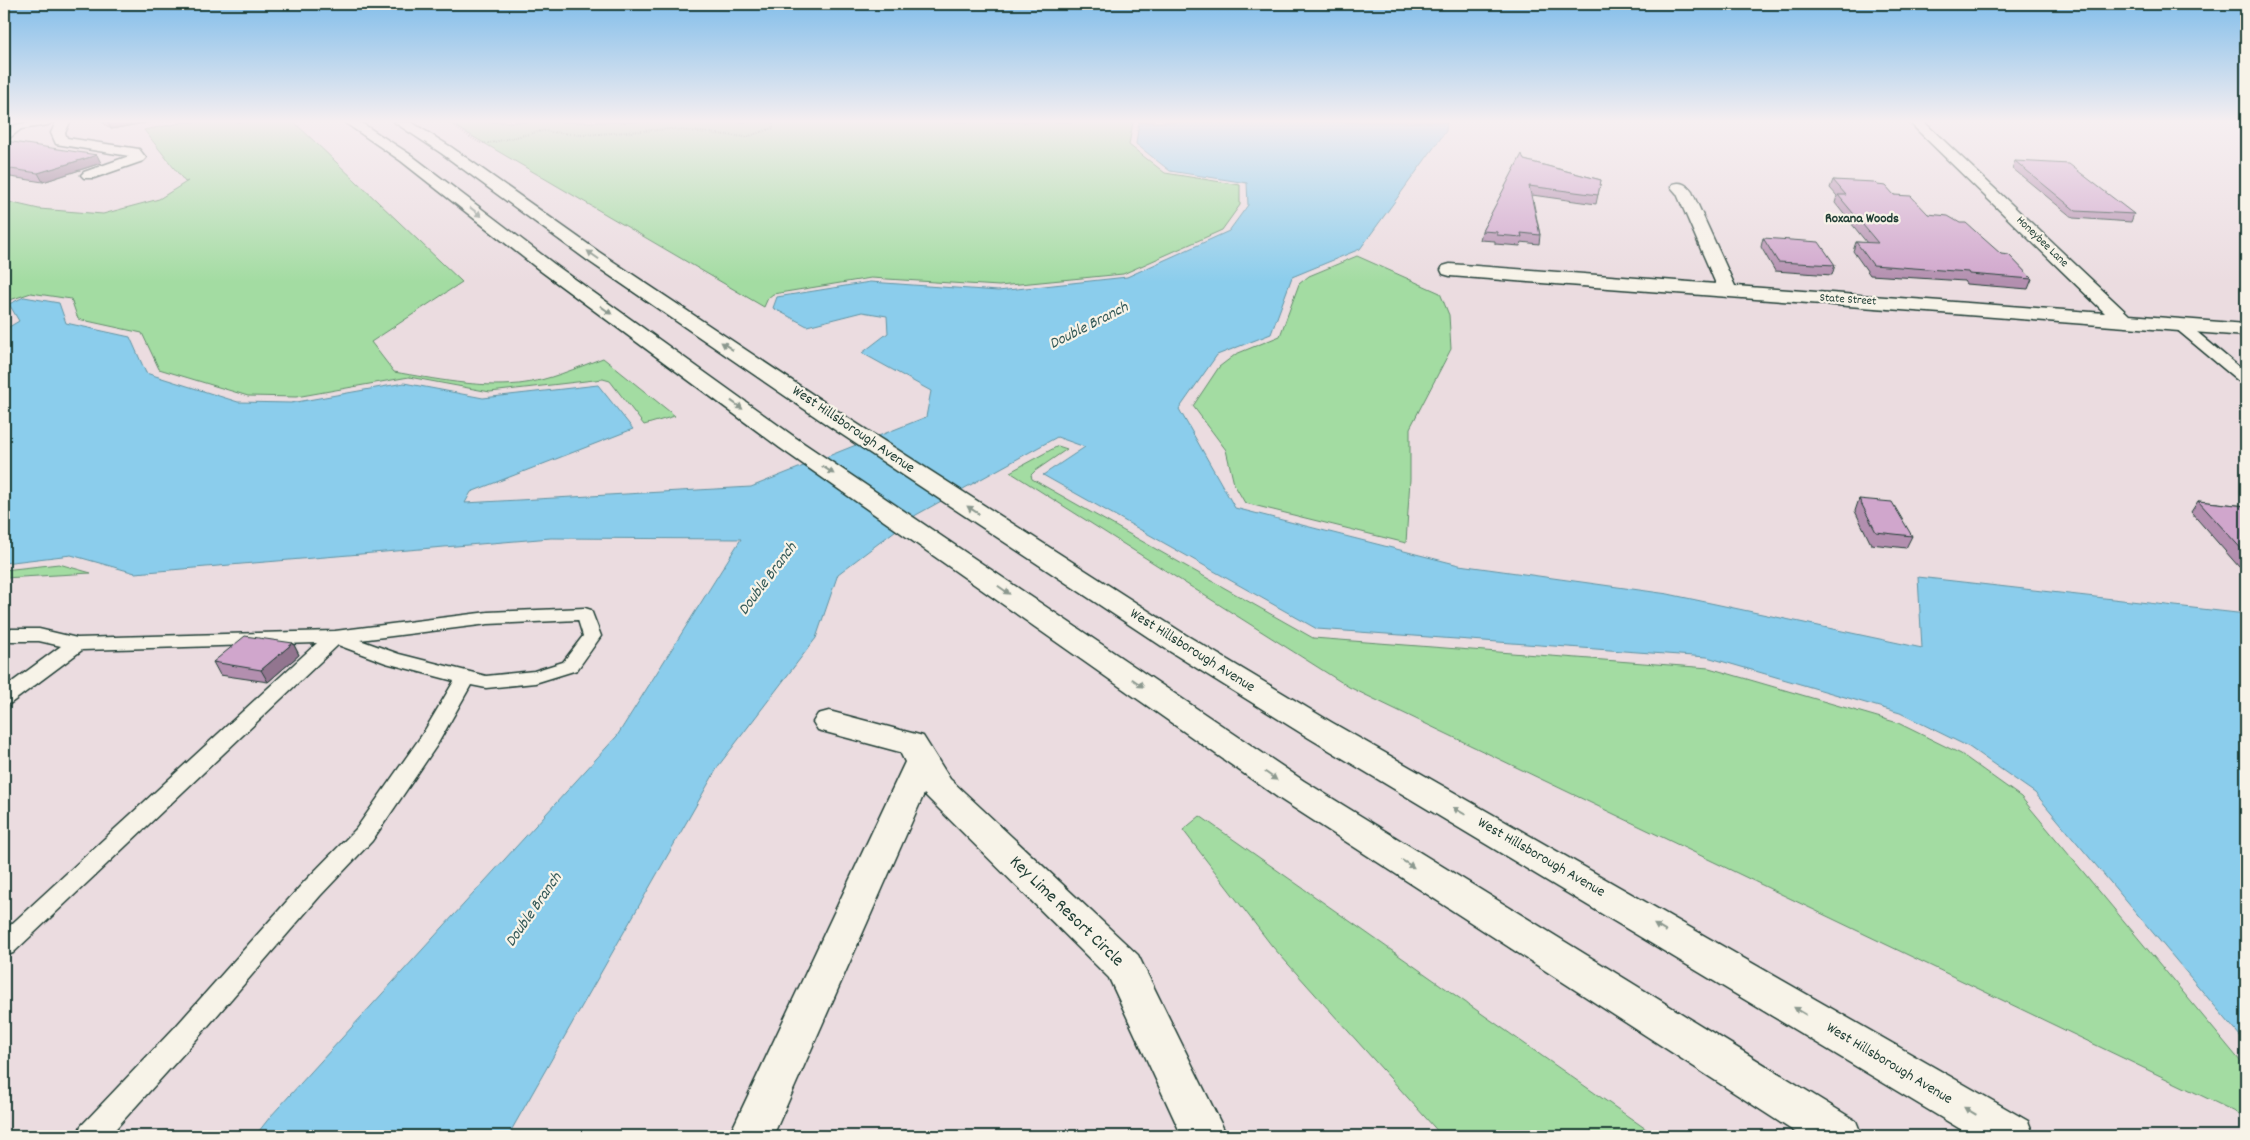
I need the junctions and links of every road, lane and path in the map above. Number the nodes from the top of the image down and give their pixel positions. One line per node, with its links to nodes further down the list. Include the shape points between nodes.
1 (428, 175): 22 (main road, one-way to 22, via 548,268 788,442 1292,790)
2 (481, 175): 23 (main road, West Hillsborough Avenue, one-way to 2, via 1320,730 1176,642 840,423 602,262)
3 (1972, 175): 7 (main road, Honeybee Lane)
4 (1679, 187): 6 (main road)
5 (1450, 270): 6 (main road, State Street)
6 (1728, 291): 7 (main road, State Street)
7 (2124, 321): 8 (main road, State Street)
8 (2180, 325): 9 (main road, State Street); 10 (lane)
9 (2246, 330)
10 (2246, 380)
11 (4, 635): 13 (lane, via 39,634)
12 (335, 637): 13 (lane); 14 (lane, via 393,659); 14 (lane, via 488,618 585,614 592,636 570,666 535,677 486,682); 18 (lane)
13 (77, 644): 15 (lane)
14 (466, 677): 19 (lane, via 430,740 364,836 312,889)
15 (4, 698)
16 (829, 722): 17 (main road, Key Lime Resort Circle, via 911,744)
17 (922, 762): 20 (main road); 21 (main road, Key Lime Resort Circle, via 938,788 1124,966)
18 (4, 946)
19 (91, 1136)
20 (751, 1136)
21 (1206, 1136)
22 (1840, 1136)
23 (2012, 1136)

